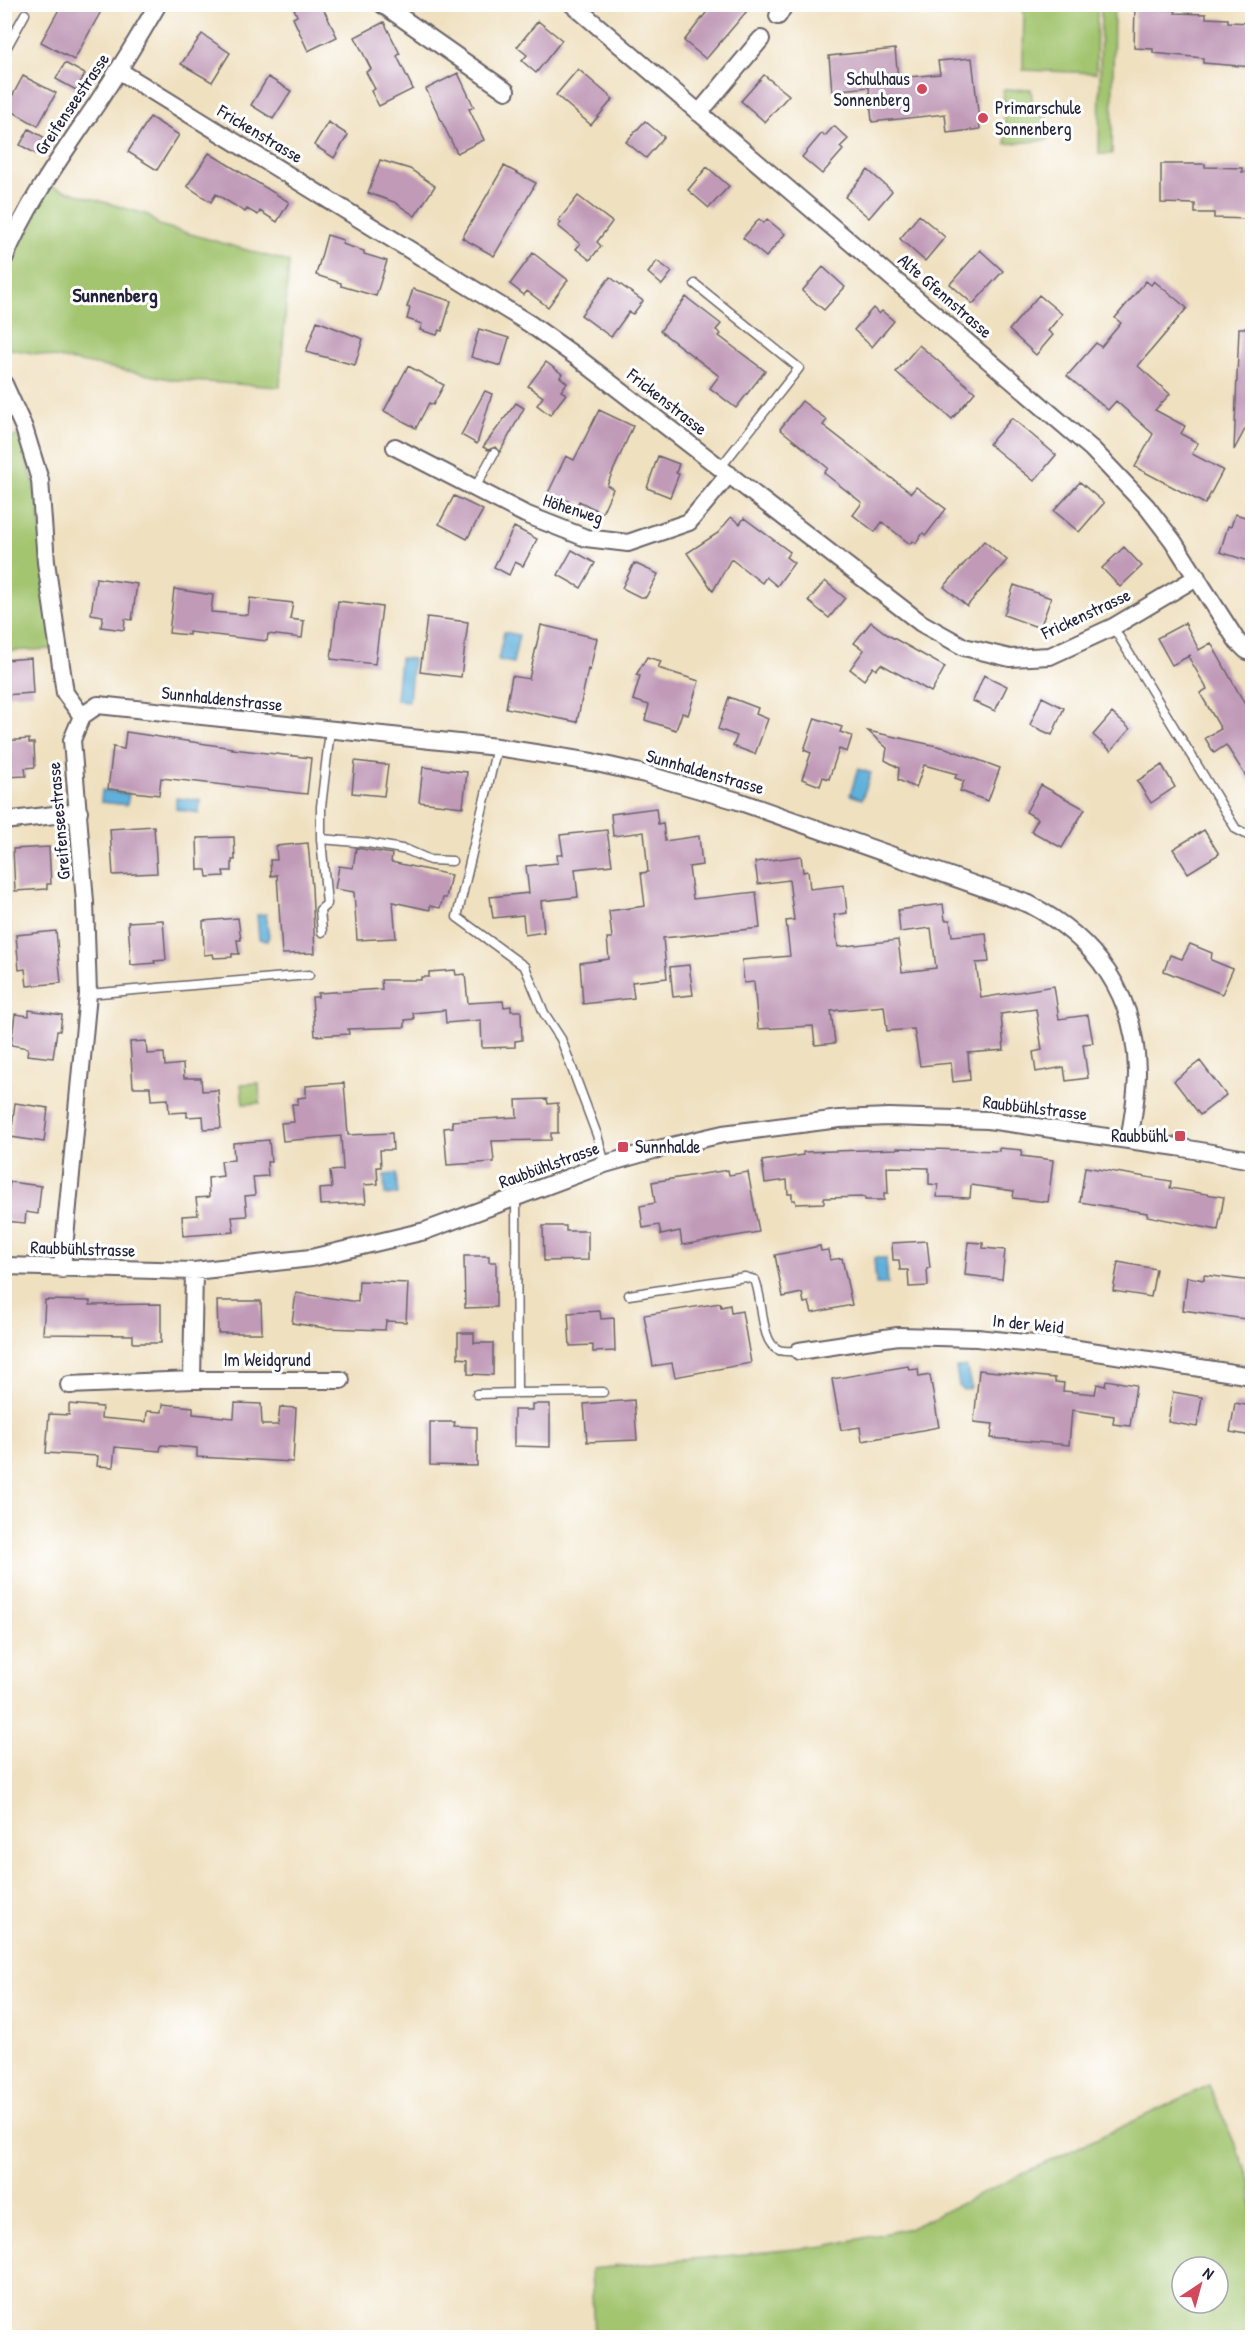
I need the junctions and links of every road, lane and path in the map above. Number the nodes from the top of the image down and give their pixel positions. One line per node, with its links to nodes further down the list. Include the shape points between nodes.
1 (158, 4): 7 (street, Greifenseestrasse)
2 (382, 4): 8 (street)
3 (572, 4): 9 (street, Alte Gfennstrasse)
4 (25, 14): 6 (lane)
5 (761, 39): 9 (street)
6 (4, 52)
7 (118, 70): 10 (street, Greifenseestrasse, via 44,181); 15 (street, Frickenstrasse, via 521,318)
8 (506, 91)
9 (699, 113): 17 (street, Alte Gfennstrasse, via 1092,449 1147,507)
10 (4, 259)
11 (696, 284): 15 (lane, via 799,368)
12 (4, 384): 20 (street, via 24,428 40,480 46,562 65,693)
13 (394, 447): 16 (street, Höhenweg)
14 (494, 453): 16 (lane)
15 (725, 471): 16 (street, Höhenweg, via 689,522 628,543 586,538 525,514); 18 (street, Frickenstrasse, via 921,623 964,647 1010,658 1050,656)
16 (475, 488)
17 (1197, 577): 18 (street, Frickenstrasse); 19 (street, Alte Gfennstrasse, via 1237,641)
18 (1113, 627): 25 (lane, via 1236,829)
19 (1252, 653)
20 (81, 716): 21 (street, Sunnhaldenstrasse, via 98,705); 23 (street, Greifenseestrasse, via 72,740)
21 (330, 730): 22 (street, Sunnhaldenstrasse); 26 (lane)
22 (496, 747): 31 (street, Sunnhaldenstrasse, via 592,762 696,788 1009,896 1051,916 1093,951 1124,1002 1132,1025 1137,1073); 33 (lane, via 457,917 525,967 544,1013 561,1039)
23 (79, 812): 24 (street); 30 (street, Greifenseestrasse)
24 (4, 821)
25 (1252, 837)
26 (321, 839): 27 (lane, via 368,843 407,850 430,860); 28 (lane, via 327,904 320,910)
27 (452, 861)
28 (322, 932)
29 (309, 975): 30 (lane)
30 (88, 994): 36 (street, Greifenseestrasse)
31 (1129, 1140): 32 (street, Raubbühlstrasse); 33 (street, Raubbühlstrasse, via 988,1120 839,1119 723,1134)
32 (1252, 1160)
33 (605, 1164): 34 (street, Raubbühlstrasse)
34 (516, 1198): 37 (street, Raubbühlstrasse, via 425,1231 311,1258); 45 (lane)
35 (4, 1266): 36 (street, Raubbühlstrasse)
36 (62, 1269): 37 (street, Raubbühlstrasse)
37 (194, 1271): 41 (street)
38 (629, 1295): 39 (lane, via 745,1277 755,1280 771,1344 779,1350)
39 (799, 1351): 40 (street, In der Weid, via 898,1336 977,1338)
40 (1252, 1376)
41 (192, 1380): 42 (street, Im Weidgrund); 43 (street, Im Weidgrund)
42 (341, 1380)
43 (69, 1385)
44 (603, 1392): 45 (lane)
45 (517, 1393): 46 (lane)
46 (477, 1394)

